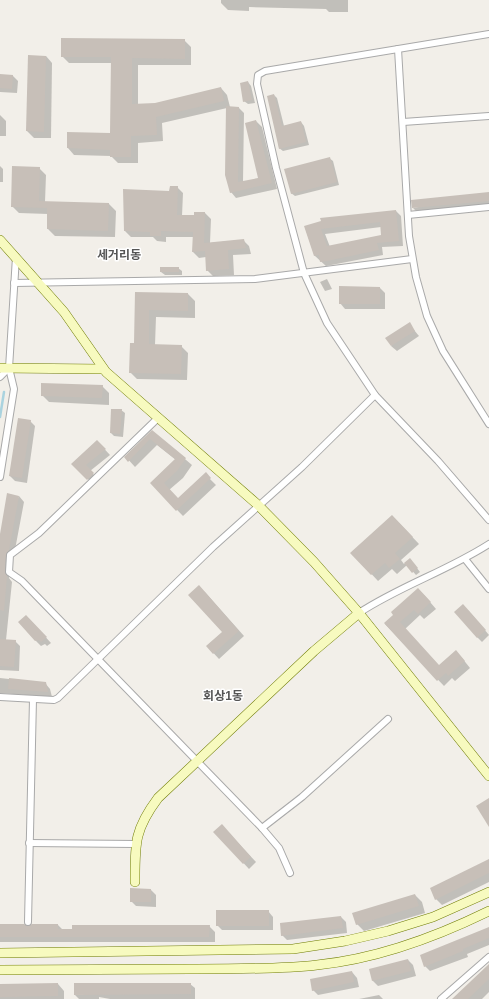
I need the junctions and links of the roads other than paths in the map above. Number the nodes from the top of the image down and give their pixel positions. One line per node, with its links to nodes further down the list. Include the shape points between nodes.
1 (489, 34): 2 (street)
2 (398, 49): 4 (street); 10 (street, via 265,71 258,75 257,84 274,160)
3 (489, 116): 4 (street)
4 (402, 122): 6 (street)
5 (489, 207): 6 (street)
6 (408, 215): 9 (street)
7 (0, 240): 8 (street)
8 (16, 257): 11 (street); 12 (street)
9 (412, 259): 10 (street); 18 (street, via 427,316 437,339 448,361)
10 (304, 273): 11 (street, via 255,279); 16 (street, via 327,323)
11 (38, 282): 12 (street); 14 (street, via 77,330)
12 (14, 283): 13 (street)
13 (4, 368): 14 (street); 15 (street); 19 (street, via 14,389)
14 (103, 369): 17 (street)
15 (0, 377)
16 (375, 395): 20 (street, via 302,467); 21 (street, via 438,461)
17 (158, 418): 20 (street); 26 (street, via 39,533 10,556 9,572 22,581)
18 (489, 424)
19 (0, 477)
20 (258, 505): 25 (street); 26 (street)
21 (489, 520)
22 (489, 544): 23 (street)
23 (465, 559): 24 (street); 25 (street, via 381,599)
24 (489, 589)
25 (359, 613): 30 (street, via 314,651); 31 (street)
26 (99, 659): 28 (street, via 58,698); 30 (street)
27 (0, 697): 28 (street)
28 (33, 699): 33 (street)
29 (388, 719): 32 (street, via 302,797)
30 (198, 760): 32 (street); 34 (street, via 158,798 143,821)
31 (489, 776)
32 (262, 828): 35 (street, via 279,848)
33 (29, 844): 34 (street); 39 (street)
34 (135, 844): 36 (street)
35 (290, 873)
36 (135, 882)
37 (489, 892): 40 (street, via 433,917 394,929 345,941 294,949)
38 (489, 911): 42 (street, via 462,925 411,943 366,957 318,965 270,968)
39 (28, 922)
40 (0, 953)
41 (489, 957): 43 (street)
42 (0, 970)
43 (441, 999)

